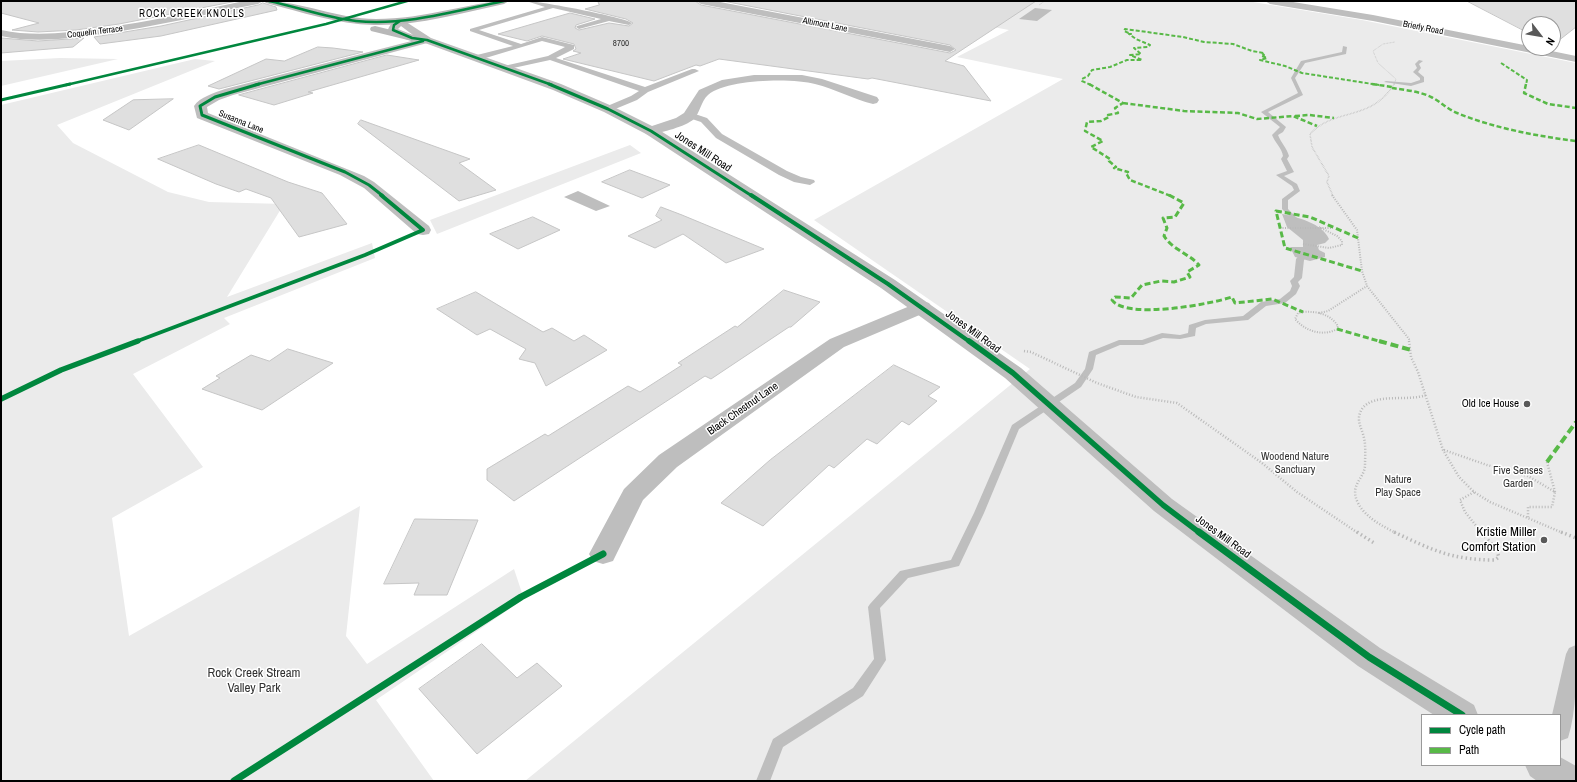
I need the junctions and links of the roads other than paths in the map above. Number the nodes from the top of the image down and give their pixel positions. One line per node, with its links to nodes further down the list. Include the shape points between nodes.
1 (258, 1): 16 (street, Coquelin Terrace, via 132,27 82,34 48,37)
2 (269, 1): 9 (main road)
3 (504, 1): 14 (main road)
4 (507, 1): 10 (main road)
5 (529, 1): 8 (lane)
6 (701, 1): 20 (street, Altimont Lane)
7 (1270, 1): 23 (street, Brierly Road, via 1373,18)
8 (554, 6): 11 (lane); 19 (lane, via 472,30)
9 (304, 8): 13 (main road, via 320,17); 14 (main road, via 355,21)
10 (466, 13): 14 (main road, via 425,22); 18 (main road, via 426,27)
11 (608, 18): 12 (lane); 15 (lane)
12 (629, 23)
13 (352, 24): 14 (main road); 17 (main road)
14 (399, 24): 17 (street, Jones Mill Road, via 393,30); 18 (street, Jones Mill Road)
15 (579, 27)
16 (1, 33)
17 (412, 38): 18 (street, Jones Mill Road)
18 (425, 38): 21 (street, Jones Mill Road); 32 (street, Susanna Lane, via 229,92 200,106 202,115 345,172 369,185)
19 (520, 46): 21 (lane); 22 (lane, via 542,39 571,47)
20 (950, 49)
21 (476, 58): 24 (street, Jones Mill Road)
22 (550, 58): 24 (lane); 26 (lane)
23 (1576, 58)
24 (504, 68): 28 (street, Jones Mill Road)
25 (694, 72): 26 (lane)
26 (645, 90): 28 (lane, via 634,98)
27 (874, 100): 29 (street, via 802,78 754,78 726,82 703,93)
28 (608, 109): 30 (street, Jones Mill Road)
29 (689, 115): 30 (street, via 680,121); 31 (lane, via 704,120 719,136 770,166 798,180)
30 (651, 131): 33 (street, Jones Mill Road)
31 (810, 182)
32 (423, 230)
33 (922, 307): 34 (street, Black Chestnut Lane, via 837,343 668,462 633,495); 36 (street, Jones Mill Road, via 1013,373 1163,505 1369,657)
34 (603, 554)
35 (1576, 654): 37 (lane)
36 (1460, 714)
37 (1561, 726)

